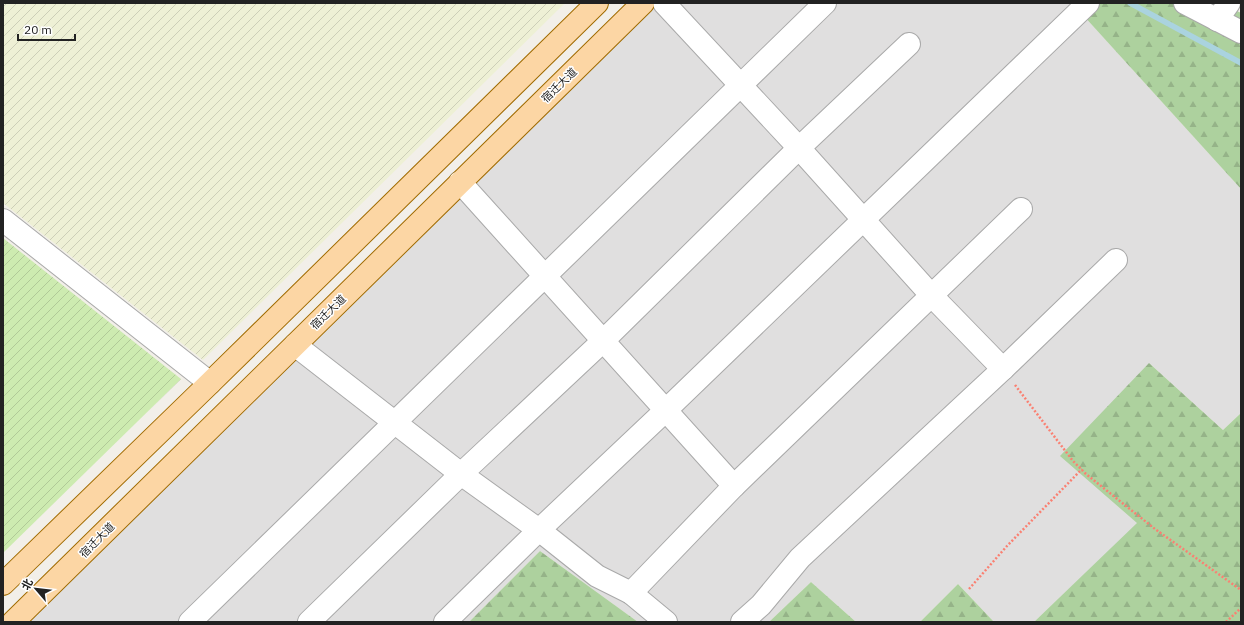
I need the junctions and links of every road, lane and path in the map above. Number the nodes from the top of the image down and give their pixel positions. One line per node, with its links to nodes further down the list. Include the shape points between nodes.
1 (597, 3): 22 (main road)
2 (643, 3): 12 (main road, 宿迁大道)
3 (664, 3): 10 (street)
4 (825, 3): 10 (street)
5 (1088, 3): 14 (street)
6 (1186, 3): 7 (street)
7 (1223, 11): 8 (street)
8 (1241, 32)
9 (908, 44): 11 (street)
10 (740, 86): 11 (street); 17 (street)
11 (799, 148): 14 (street); 19 (street)
12 (460, 182): 17 (street); 20 (main road, 宿迁大道)
13 (1021, 209): 18 (street)
14 (863, 219): 18 (street); 23 (street)
15 (3, 220): 22 (street)
16 (1116, 260): 21 (street)
17 (544, 276): 19 (street); 24 (street)
18 (931, 295): 21 (street); 27 (street)
19 (604, 340): 23 (street); 26 (street)
20 (295, 345): 24 (street); 34 (main road, 宿迁大道)
21 (1003, 369): 25 (path); 39 (street, via 800,558 761,605)
22 (210, 383): 29 (main road)
23 (666, 410): 27 (street); 28 (street)
24 (394, 423): 26 (street); 35 (street)
25 (1082, 470): 30 (path, via 1007,546); 31 (path, via 1155,529)
26 (461, 474): 28 (street); 36 (street)
27 (734, 486): 32 (street)
28 (539, 530): 32 (street, via 597,576); 37 (street)
29 (3, 584)
30 (970, 589)
31 (1241, 590)
32 (631, 593): 38 (street)
33 (1241, 608): 40 (path)
34 (13, 622)
35 (190, 622)
36 (310, 622)
37 (445, 622)
38 (666, 622)
39 (742, 622)
40 (1226, 622)

